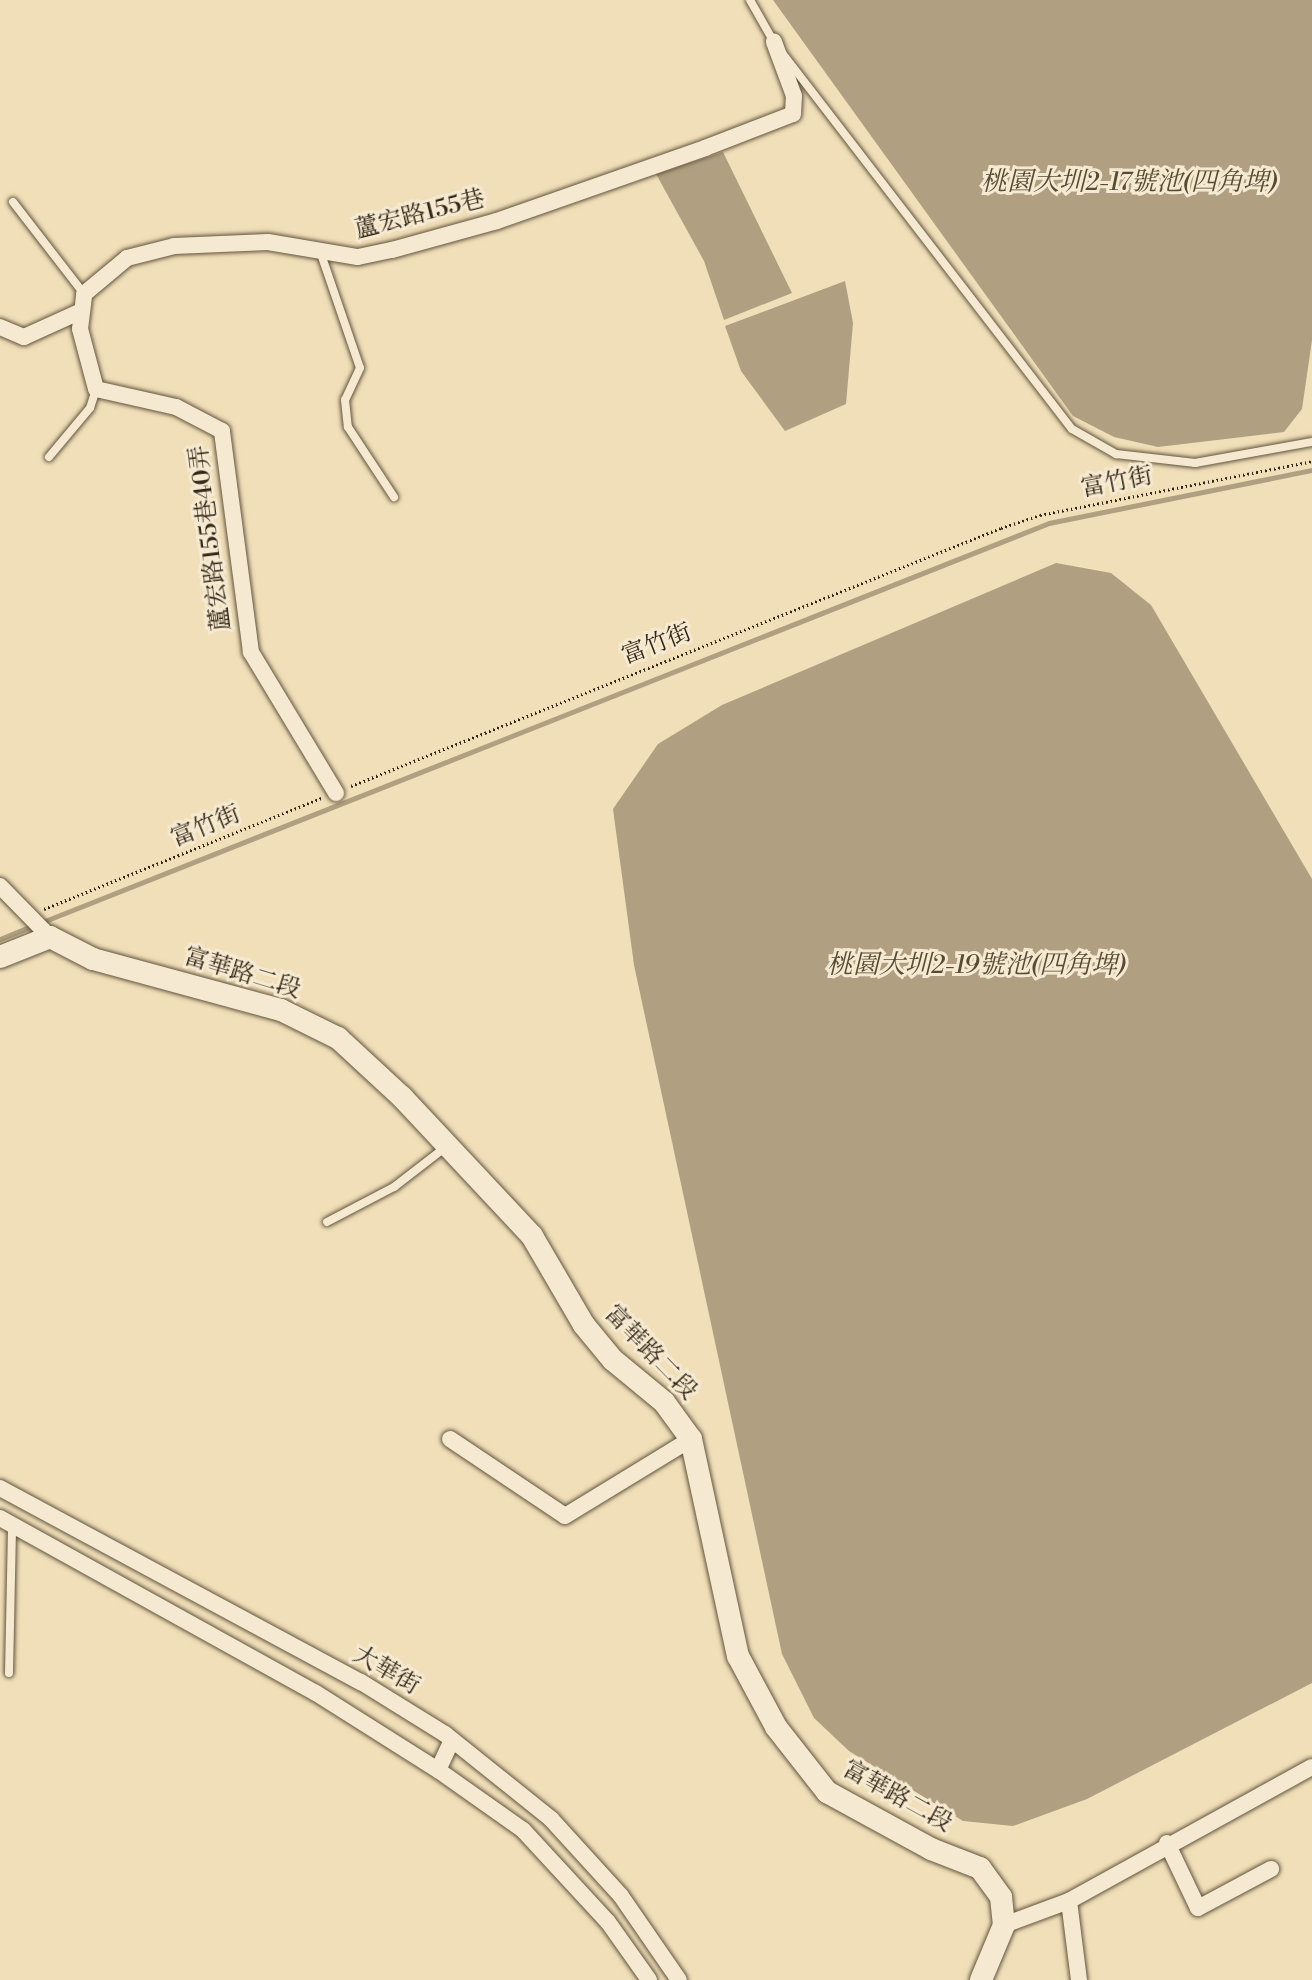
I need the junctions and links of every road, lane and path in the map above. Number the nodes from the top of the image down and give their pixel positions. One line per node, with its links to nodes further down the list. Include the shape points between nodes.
1 (750, 0): 2 (lane)
2 (774, 42): 4 (street, 蘆宏路155巷, via 794,96 793,114 497,221 358,257); 9 (lane, via 1072,429 1116,454 1195,463)
3 (13, 202): 5 (lane)
4 (321, 254): 5 (street, 蘆宏路155巷, via 268,242 174,246 127,258); 12 (lane, via 360,368 345,400 348,428)
5 (84, 294): 6 (street)
6 (79, 312): 7 (street, via 24,337); 8 (street)
7 (0, 327)
8 (96, 389): 10 (lane, via 90,408); 13 (street, 蘆宏路155巷40弄, via 176,407 222,431 249,644)
9 (1312, 442)
10 (49, 457)
11 (1312, 461): 13 (path, 富竹街, via 1001,528)
12 (394, 497)
13 (336, 793): 15 (path, 富竹街)
14 (0, 886): 15 (street)
15 (39, 925): 16 (street); 17 (street, 富華路二段, via 93,959 281,1010 338,1038)
16 (0, 957)
17 (447, 1146): 18 (lane, via 394,1187); 20 (street, 富華路二段, via 532,1236 584,1325 613,1360 664,1402)
18 (327, 1222)
19 (450, 1439): 20 (street, via 565,1516)
20 (691, 1439): 32 (street, 富華路二段, via 738,1656 776,1726 827,1792 980,1868 1000,1897)
21 (0, 1488): 23 (street, 大華街)
22 (6, 1522): 24 (street); 25 (lane)
23 (230, 1612): 24 (street); 26 (street, 大華街, via 361,1682)
24 (215, 1637): 28 (street)
25 (9, 1672)
26 (452, 1740): 28 (street); 34 (street, 大華街, via 551,1819 621,1896)
27 (1312, 1767): 29 (street)
28 (438, 1770): 33 (street, via 523,1830 608,1922)
29 (1167, 1843): 30 (street, via 1198,1908); 31 (street)
30 (1271, 1869)
31 (1069, 1901): 32 (street); 36 (street)
32 (1004, 1925): 35 (street)
33 (649, 1980)
34 (680, 1980)
35 (981, 1980)
36 (1079, 1980)

